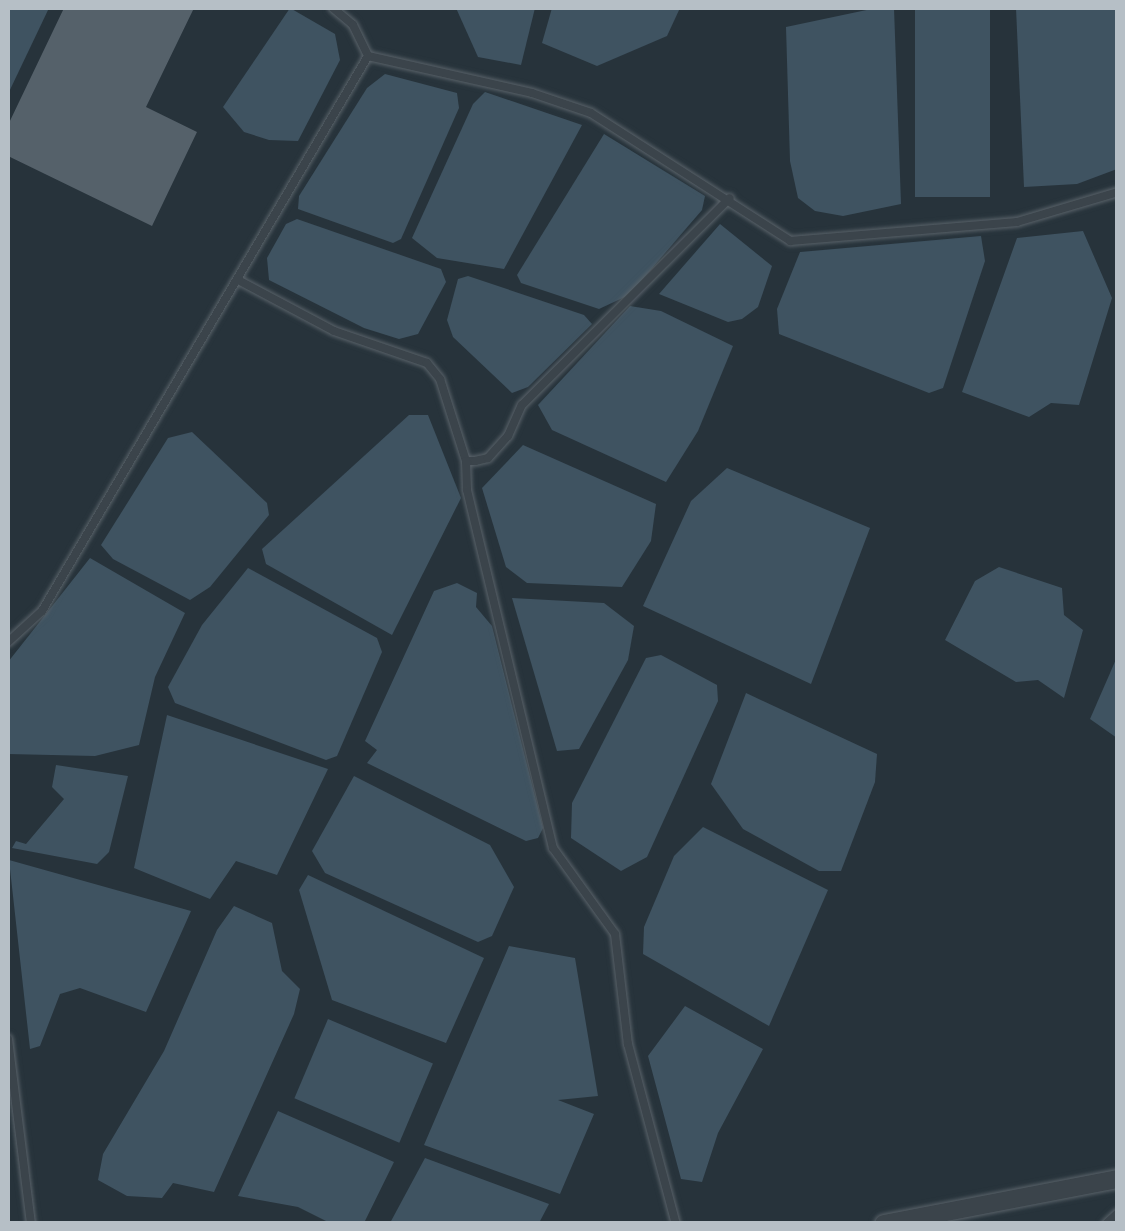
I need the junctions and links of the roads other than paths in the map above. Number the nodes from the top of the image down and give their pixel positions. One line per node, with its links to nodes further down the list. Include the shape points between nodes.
1 (333, 8): 2 (lane, via 353,25)
2 (368, 56): 4 (lane, via 532,93 591,114); 5 (lane)
3 (1118, 192): 4 (lane, via 1017,222 790,241)
4 (730, 198): 6 (lane, via 522,405 488,458)
5 (240, 280): 6 (lane, via 334,331 426,363 440,379); 7 (lane, via 42,611)
6 (466, 461): 12 (lane, via 467,490 553,848 615,934 628,1044)
7 (8, 642)
8 (8, 1039): 11 (lane)
9 (1118, 1179): 13 (street)
10 (1118, 1213): 14 (lane)
11 (32, 1224)
12 (676, 1224)
13 (884, 1224)
14 (1106, 1224)

